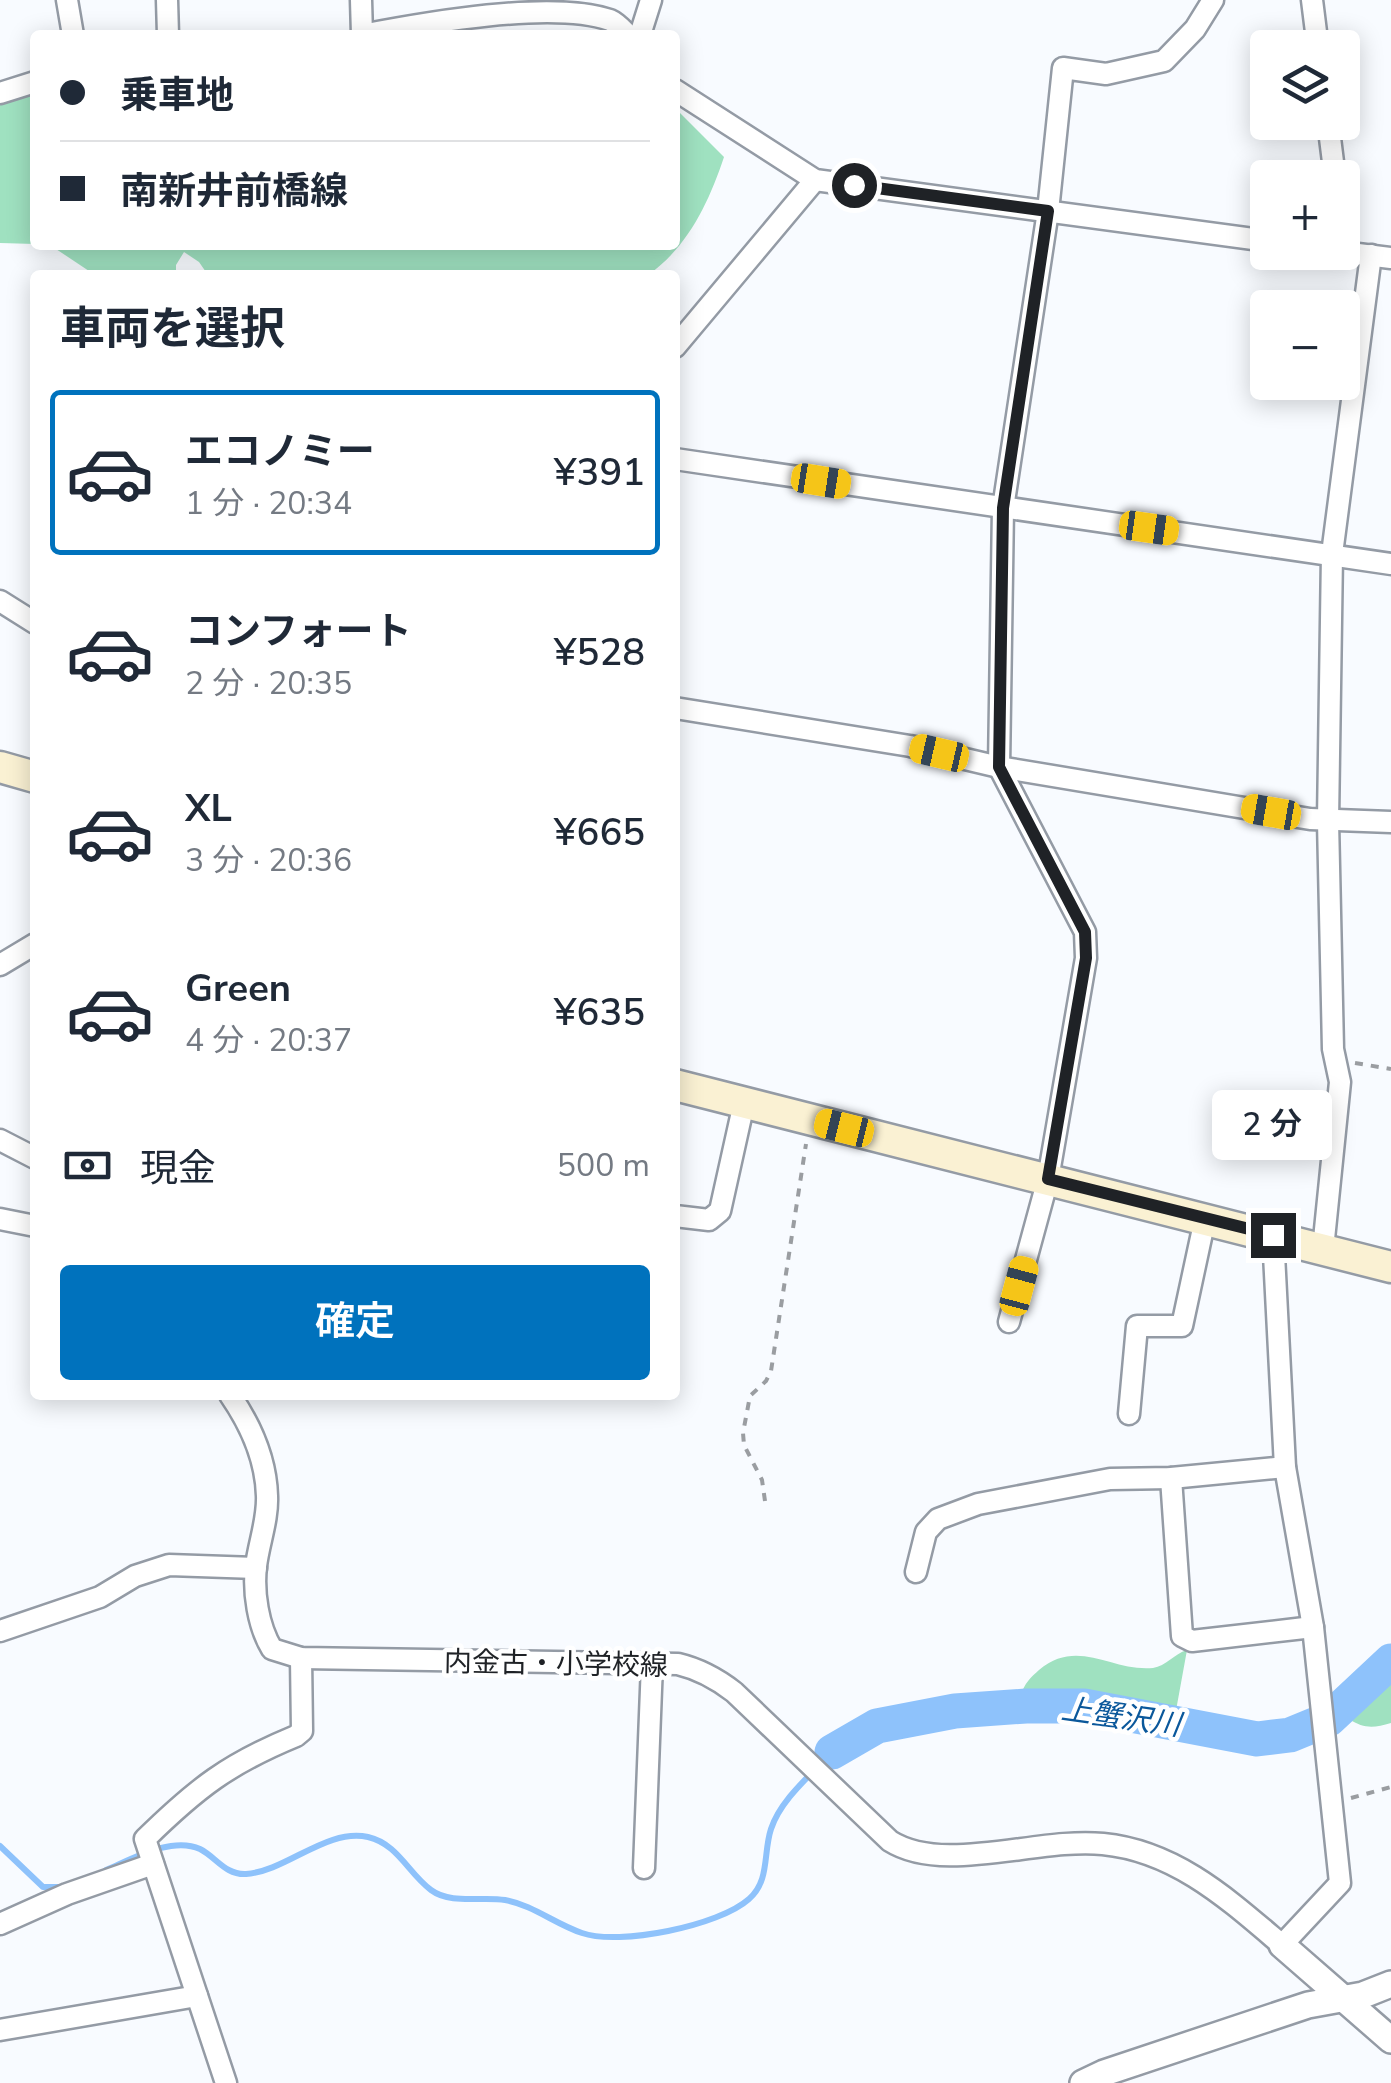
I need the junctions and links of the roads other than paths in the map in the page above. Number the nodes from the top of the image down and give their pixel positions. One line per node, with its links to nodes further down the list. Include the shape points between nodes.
1 (68, 0): 7 (street)
2 (167, 0): 8 (street)
3 (361, 0): 9 (street)
4 (651, 0): 12 (street)
5 (1213, 0): 18 (street, via 1164,61 1106,74 1064,68)
6 (1312, 0): 13 (street)
7 (72, 30)
8 (168, 30)
9 (362, 30)
10 (390, 30): 11 (street, via 510,9 580,11 613,20)
11 (623, 30)
12 (642, 30)
13 (1316, 30)
14 (30, 84): 16 (street)
15 (680, 93): 17 (street)
16 (0, 94)
17 (815, 180): 18 (street); 21 (street)
18 (1048, 211): 19 (street); 23 (street)
19 (1250, 239)
20 (1381, 257): 24 (street)
21 (680, 341)
22 (680, 460): 23 (street)
23 (1003, 508): 24 (street); 30 (street)
24 (1332, 554): 25 (street); 32 (street)
25 (1391, 564)
26 (0, 601): 27 (street)
27 (30, 620)
28 (680, 709): 30 (street)
29 (0, 767): 31 (main road)
30 (999, 767): 32 (street); 40 (street, via 1085,932)
31 (30, 776)
32 (1328, 821): 33 (street); 46 (street, via 1340,1082)
33 (1391, 822)
34 (30, 947): 35 (street)
35 (0, 966)
36 (680, 1086): 37 (main road)
37 (744, 1102): 40 (main road); 41 (street, via 720,1211 709,1220)
38 (0, 1140): 39 (street)
39 (30, 1155)
40 (1048, 1179): 43 (main road); 48 (street)
41 (680, 1217)
42 (0, 1219): 44 (street)
43 (1206, 1219): 45 (main road); 50 (street, via 1182,1326 1137,1326)
44 (30, 1225)
45 (1273, 1235): 46 (main road); 51 (street)
46 (1323, 1250): 47 (main road)
47 (1391, 1267)
48 (1009, 1322)
49 (233, 1400): 53 (street, via 264,1468 265,1523)
50 (1130, 1414)
51 (1285, 1467): 52 (street); 55 (street)
52 (1171, 1478): 54 (street, via 1094,1481 964,1509 926,1532); 55 (street, via 1182,1636 1192,1641)
53 (256, 1568): 56 (street, via 168,1565); 57 (street, via 263,1635 272,1649)
54 (916, 1572)
55 (1312, 1628): 62 (street, via 1340,1883)
56 (0, 1631)
57 (301, 1658): 58 (street, 内金古・小学校線); 59 (street, via 302,1730 195,1790 145,1839)
58 (652, 1664): 60 (street); 62 (street, 内金古・小学校線, via 694,1668 719,1680 903,1850 928,1856 1083,1842 1126,1848 1198,1877)
59 (153, 1864): 61 (street); 64 (street)
60 (644, 1868)
61 (0, 1924)
62 (1282, 1944): 65 (street, 内金古・小学校線)
63 (1391, 1984): 65 (street)
64 (198, 1996): 66 (street); 68 (street)
65 (1343, 1997): 67 (street, 内金古・小学校線); 69 (street)
66 (0, 2030)
67 (1391, 2040)
68 (226, 2083)
69 (1083, 2083)

